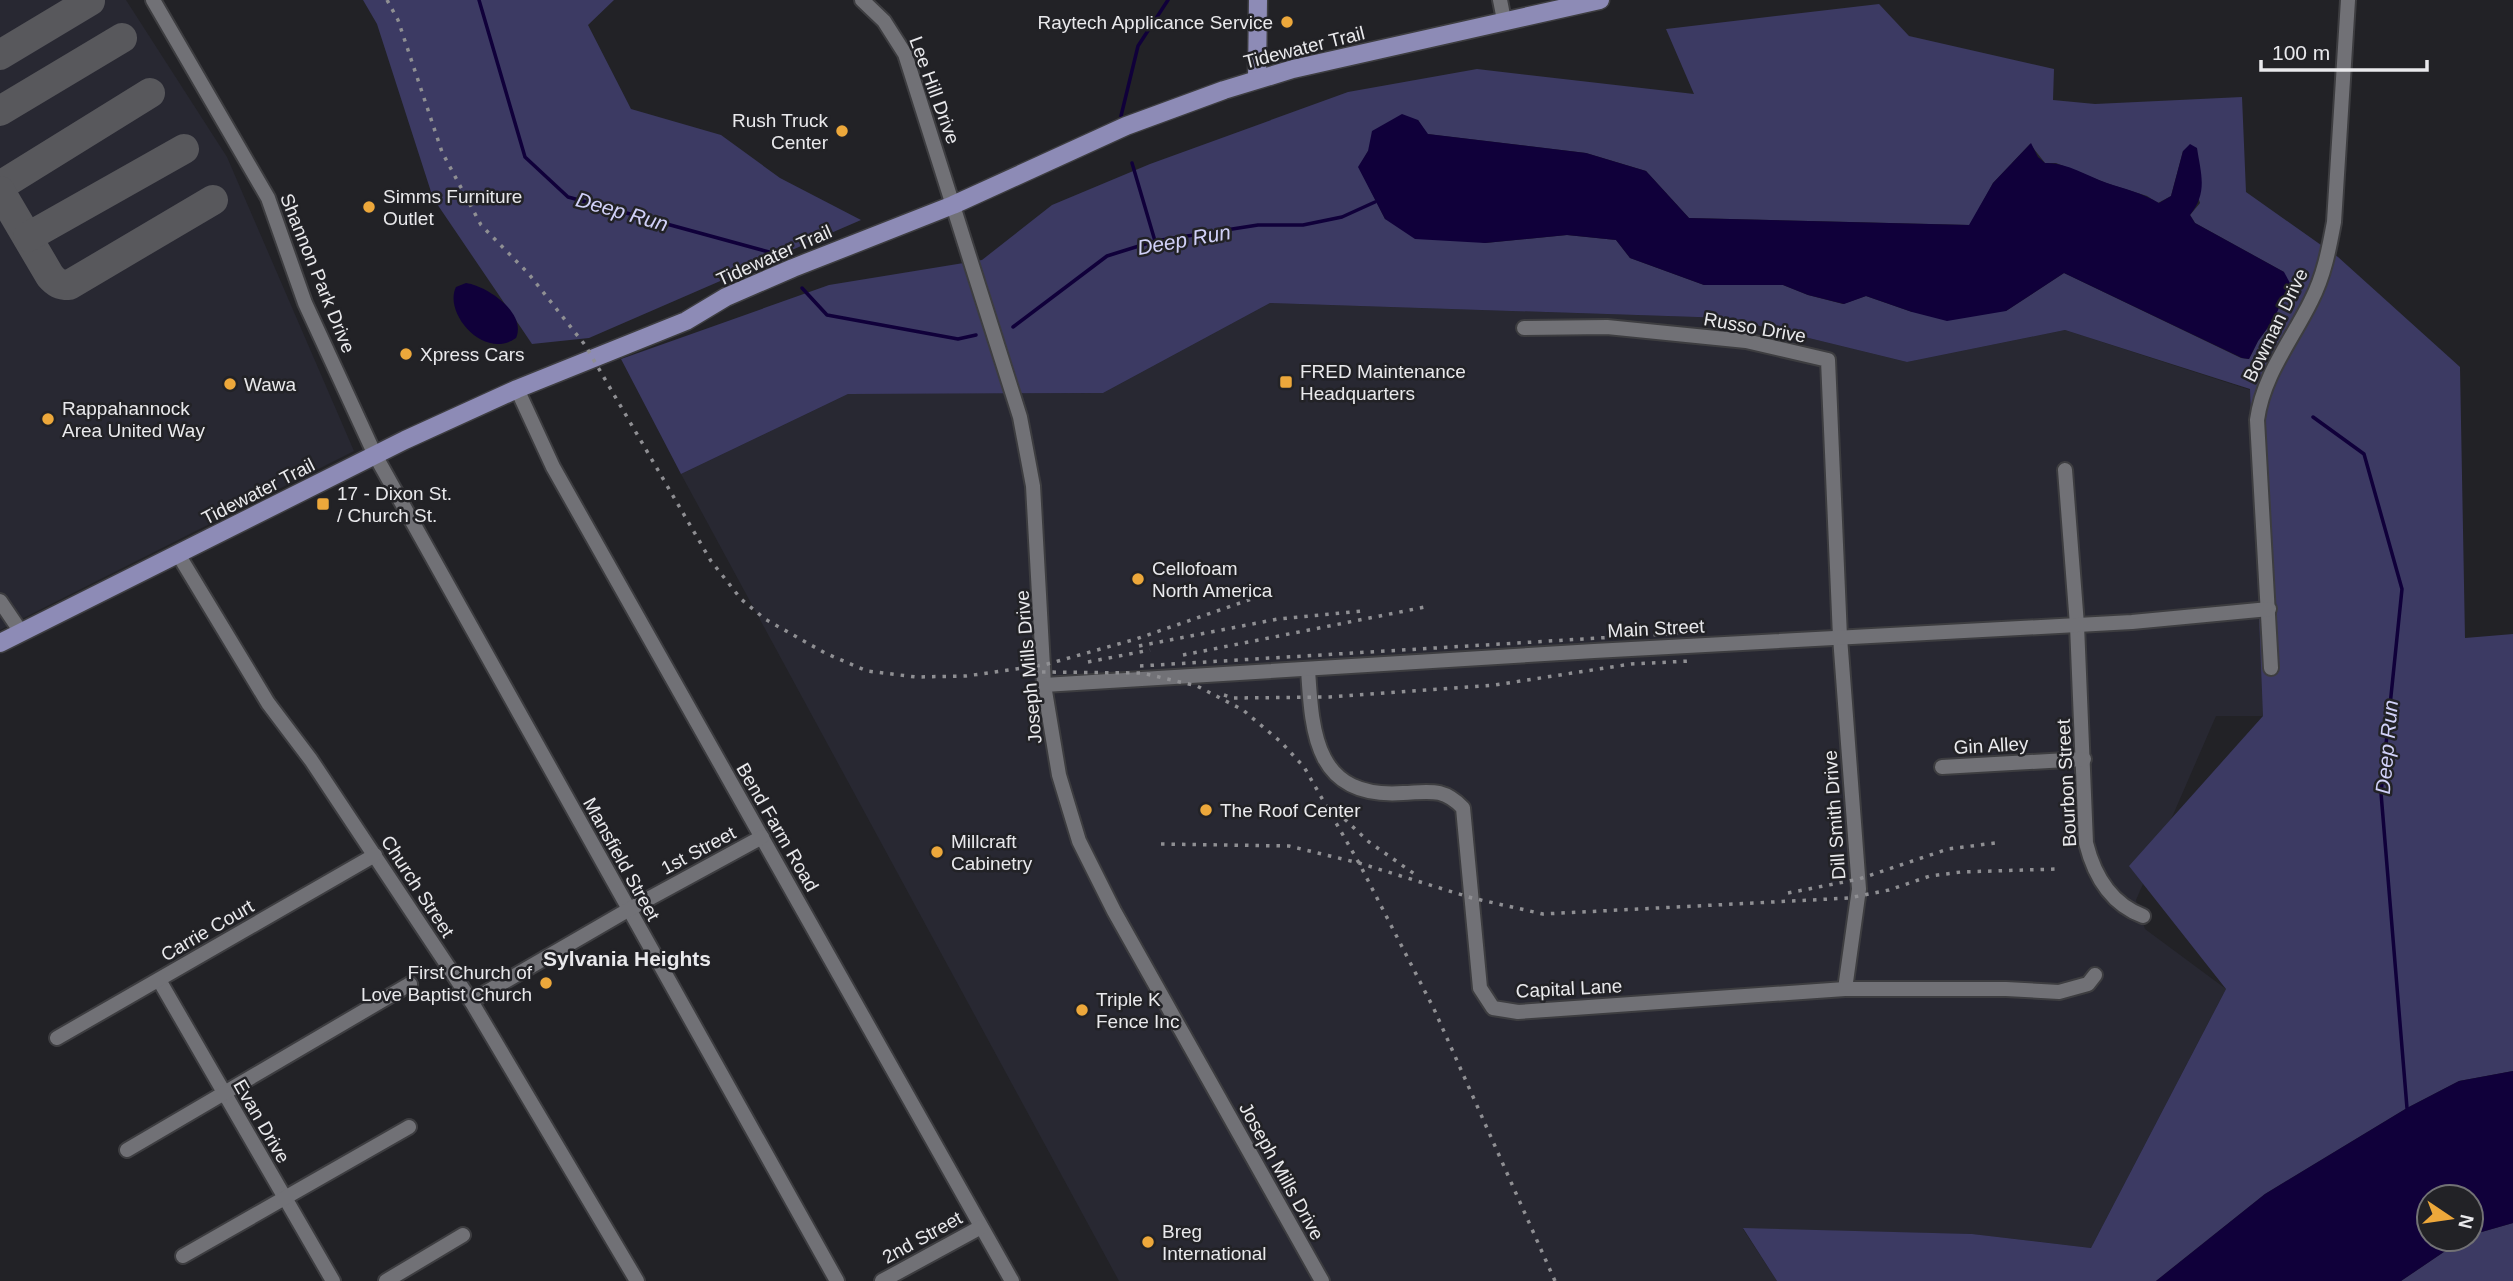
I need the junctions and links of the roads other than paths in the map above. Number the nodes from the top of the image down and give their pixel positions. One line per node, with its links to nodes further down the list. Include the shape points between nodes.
1 (153, 0): 12 (street, Shannon Park Drive, via 268,198 305,303)
2 (862, 0): 9 (street, Lee Hill Drive, via 884,22 905,54)
3 (1258, 0): 8 (main road)
4 (1500, 0): 7 (street)
5 (1600, 0): 7 (main road, Tidewater Trail)
6 (2348, 0): 16 (street, Bowman Drive, via 2330,246 2313,298 2264,388 2258,412)
7 (1504, 20): 8 (main road, Tidewater Trail)
8 (1257, 79): 9 (main road, Tidewater Trail, via 1126,125)
9 (953, 205): 11 (main road, Tidewater Trail, via 782,273 726,297 686,321); 23 (street, Joseph Mills Drive, via 1028,451)
10 (1524, 328): 19 (street, Russo Drive, via 1607,327 1746,341 1828,360)
11 (517, 389): 12 (main road, Tidewater Trail); 26 (street, Bend Farm Road, via 554,467)
12 (375, 455): 14 (main road, Tidewater Trail); 28 (street, Mansfield Street)
13 (2065, 470): 17 (street, Bourbon Street)
14 (178, 554): 18 (main road, Tidewater Trail); 27 (street, Church Street, via 268,703)
15 (0, 601): 18 (street)
16 (2269, 609): 17 (street, Main Street); 22 (street, Bowman Drive)
17 (2077, 625): 19 (street, Main Street); 24 (street, Bourbon Street)
18 (21, 632): 20 (main road, Tidewater Trail)
19 (1840, 638): 21 (street, Main Street); 33 (street, Dill Smith Drive, via 1859,889)
20 (0, 643)
21 (1308, 668): 23 (street, Main Street); 33 (street, Capital Lane, via 1315,740 1340,777 1361,790 1384,794 1446,794 1463,808 1480,988 1493,1008 1518,1012)
22 (2271, 668)
23 (1044, 685): 49 (street, Joseph Mills Drive, via 1059,775 1090,866)
24 (2084, 759): 25 (street, Gin Alley); 29 (street, Bourbon Street, via 2090,858 2113,897)
25 (1942, 767)
26 (762, 837): 28 (street, 1st Street); 40 (street, Bend Farm Road)
27 (375, 855): 31 (street, Carrie Court); 34 (street, Church Street)
28 (628, 909): 34 (street, 1st Street); 46 (street, Mansfield Street)
29 (2143, 916)
30 (2095, 975): 33 (street, Capital Lane, via 2088,984 2059,992)
31 (159, 980): 35 (street, Carrie Court); 36 (street, Evan Drive)
32 (410, 984): 36 (street)
33 (1845, 989)
34 (471, 1001): 45 (street, Church Street)
35 (57, 1038)
36 (224, 1093): 38 (street); 39 (street, Evan Drive)
37 (409, 1127): 39 (street)
38 (127, 1150)
39 (285, 1199): 42 (street); 43 (street, Evan Drive)
40 (981, 1227): 47 (street, 2nd Street); 48 (street, Bend Farm Road)
41 (463, 1235): 44 (street)
42 (183, 1256)
43 (333, 1281)
44 (386, 1281)
45 (637, 1281)
46 (837, 1281)
47 (882, 1281)
48 (1012, 1281)
49 (1322, 1281)

